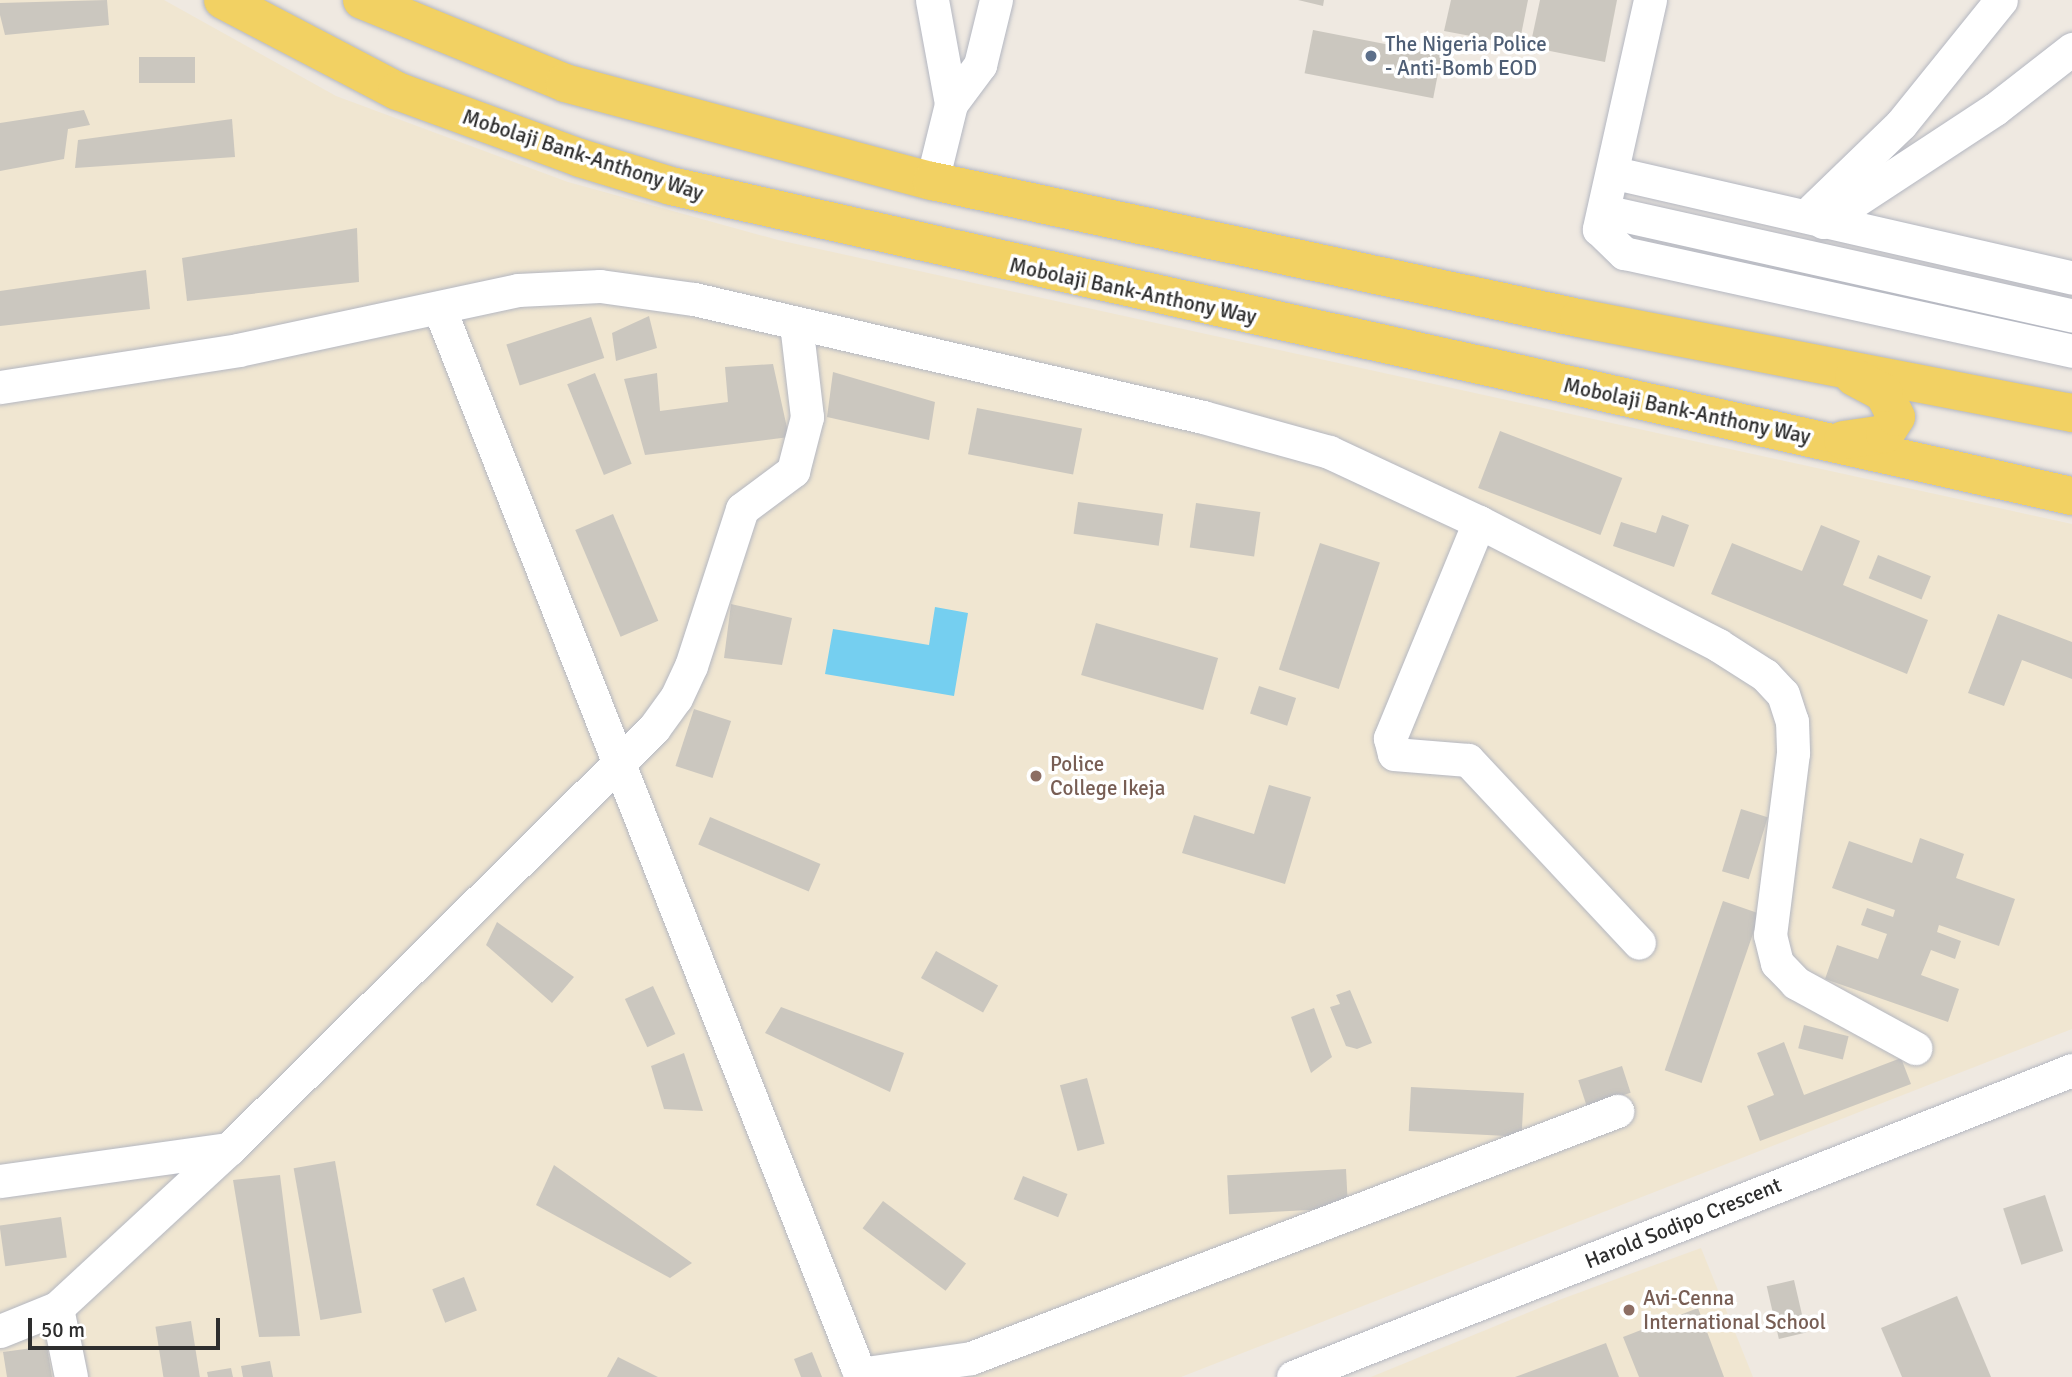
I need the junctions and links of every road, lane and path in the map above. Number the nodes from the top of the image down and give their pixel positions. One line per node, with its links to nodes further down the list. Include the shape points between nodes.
1 (223, 0): 22 (main road, Mobolaji Bank-Anthony Way, via 397,91 671,186)
2 (362, 0): 10 (main road, via 565,83)
3 (932, 0): 8 (street)
4 (996, 0): 8 (street, via 980,65)
5 (1650, 0): 9 (street)
6 (2001, 0): 12 (street, via 1901,124)
7 (2072, 49): 12 (street, via 1995,109)
8 (951, 104): 10 (street)
9 (1615, 173): 11 (street); 12 (street)
10 (932, 181): 18 (main road)
11 (1604, 211): 15 (street); 17 (street, via 1599,229 1624,253)
12 (1815, 219): 13 (street)
13 (2072, 278)
14 (440, 310): 16 (street, via 519,290 600,286 694,299); 19 (street, via 239,350); 26 (street)
15 (2072, 316)
16 (796, 323): 25 (street, via 1203,416 1329,452); 26 (street, via 807,417 793,471 742,509 676,698)
17 (2072, 351)
18 (1826, 367): 20 (main road); 22 (main road, via 1884,393 1896,417 1885,434 1872,438)
19 (0, 387)
20 (1981, 396): 21 (main road); 23 (main road, via 1932,404 1917,419 1914,431 1928,454)
21 (2072, 413)
22 (1816, 438): 23 (main road, Mobolaji Bank-Anthony Way)
23 (1970, 473): 24 (main road, Mobolaji Bank-Anthony Way)
24 (2072, 496)
25 (1479, 522): 27 (street, via 1390,738 1394,754 1468,760); 28 (street, via 1718,645 1765,675 1783,694 1792,721 1793,753 1770,935 1777,962 1796,984)
26 (621, 761): 30 (street, via 857,1367 866,1373 971,1357); 31 (street)
27 (1639, 943)
28 (1915, 1048)
29 (2072, 1070): 36 (street, Harold Sodipo Crescent)
30 (1617, 1111)
31 (229, 1149): 32 (street); 33 (street)
32 (0, 1181)
33 (57, 1308): 34 (street); 35 (street)
34 (0, 1331)
35 (71, 1377)
36 (1293, 1377)

